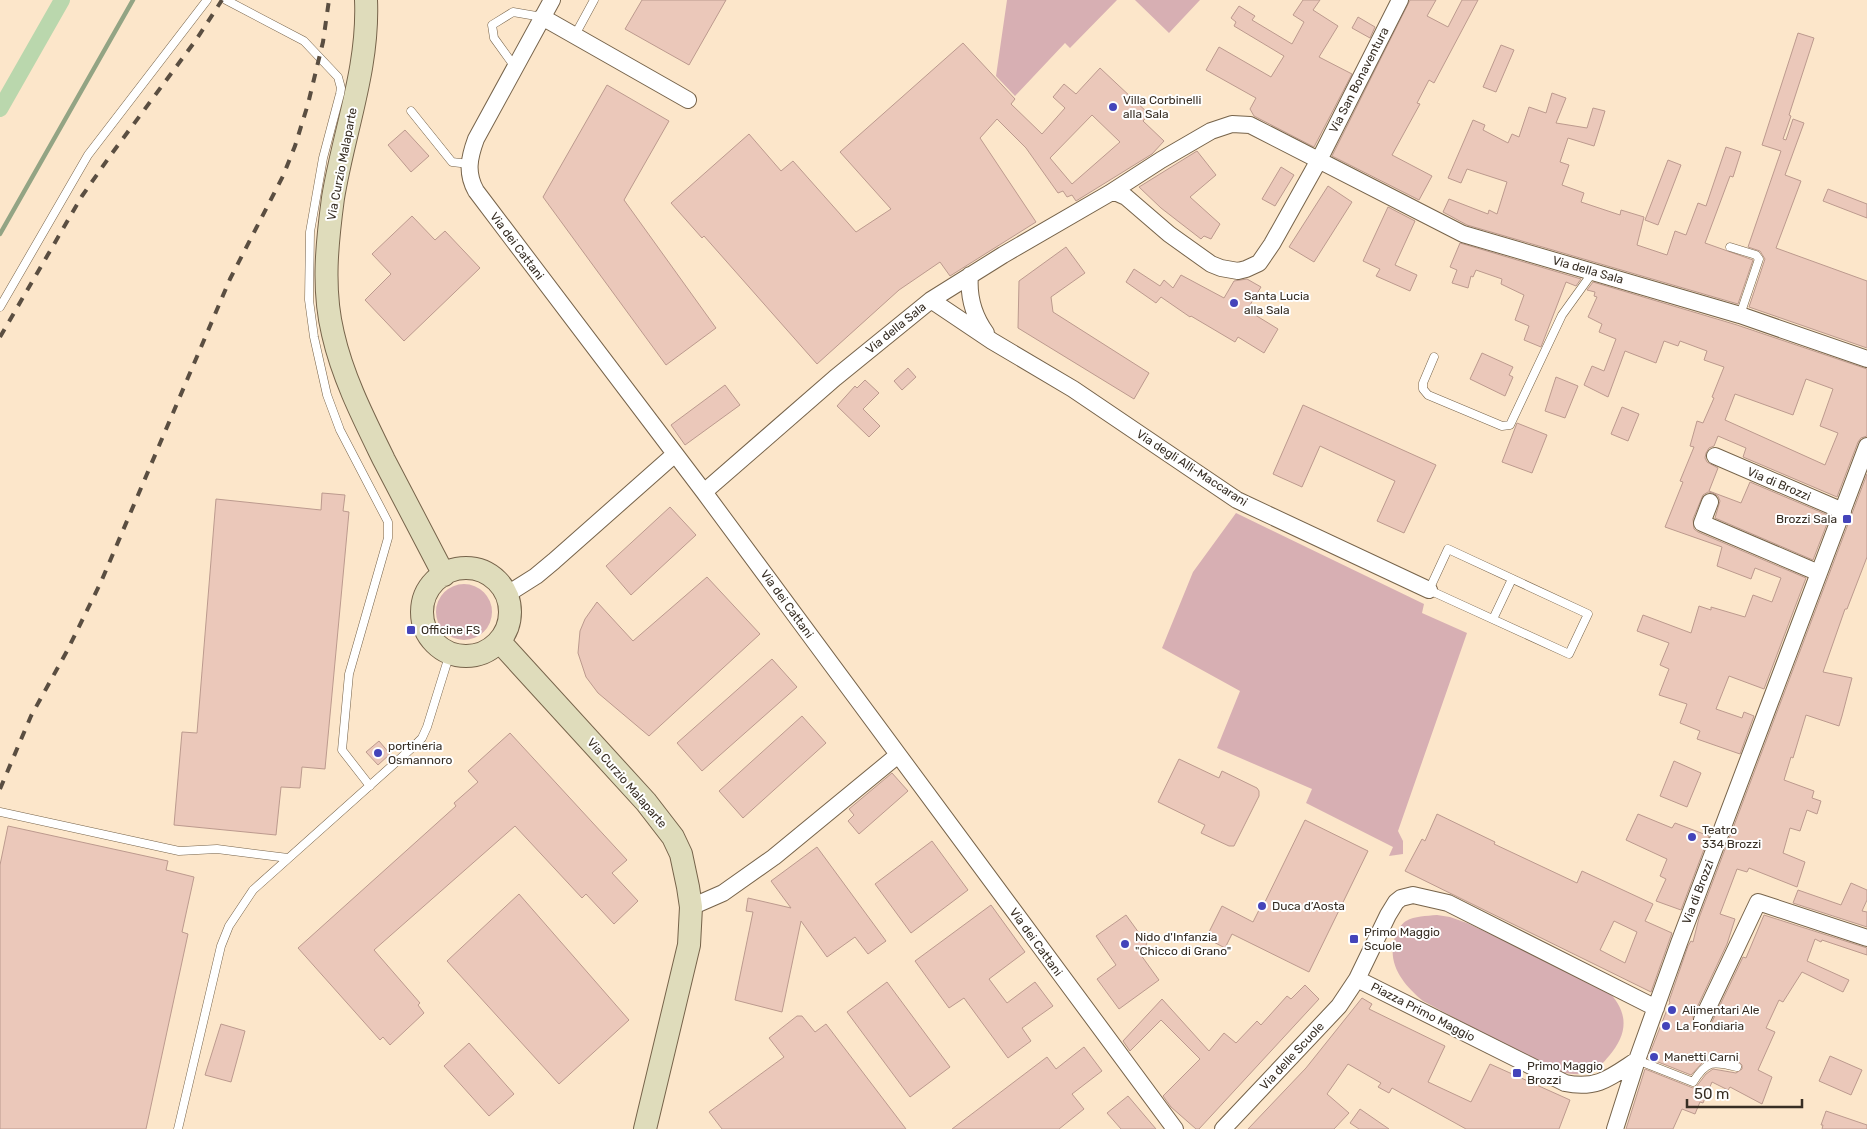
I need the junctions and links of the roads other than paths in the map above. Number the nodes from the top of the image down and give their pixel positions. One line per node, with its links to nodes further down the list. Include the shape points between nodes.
1 (207, 0): 19 (lane, via 88,155)
2 (226, 0): 39 (lane, via 304,41 340,83 311,223 309,300 326,395 340,430 388,522 388,538 349,674 342,750)
3 (366, 0): 31 (street, Via Curzio Malaparte, via 362,67 329,230 327,295 332,332 350,388)
4 (552, 0): 7 (street)
5 (594, 0): 8 (lane)
6 (1400, 0): 12 (street, Via San Bonaventura)
7 (542, 17): 8 (street); 9 (street); 9 (lane, via 513,12 492,24 494,38)
8 (575, 36): 10 (street)
9 (515, 67): 13 (street, via 482,128)
10 (688, 100)
11 (411, 111): 13 (lane, via 452,162)
12 (1319, 160): 14 (street, Via della Sala, via 1240,123 1211,131); 14 (street, via 1266,255 1246,269 1221,268 1201,258 1169,234); 16 (street, Via della Sala, via 1463,234)
13 (469, 164): 25 (street, Via dei Cattani, via 472,184 481,199)
14 (1122, 190): 17 (street, Via della Sala)
15 (1730, 246): 20 (lane, via 1759,259)
16 (1593, 272): 20 (street, Via della Sala); 22 (lane, via 1562,315 1510,425 1502,426 1428,395 1423,384)
17 (970, 275): 18 (street, Via della Sala); 21 (street, Via degli Alli-Maccarani, via 974,312)
18 (931, 300): 21 (street, Via degli Alli-Maccarani); 27 (street, Via della Sala)
19 (0, 307)
20 (1740, 315): 23 (street, Via della Sala)
21 (992, 341): 33 (street, Via degli Alli-Maccarani, via 1073,389 1249,507)
22 (1434, 357)
23 (1867, 359)
24 (1867, 446): 29 (street, Via di Brozzi)
25 (675, 454): 27 (street, Via dei Cattani); 34 (street, via 554,561)
26 (1715, 456): 29 (street, Via di Brozzi)
27 (704, 492): 38 (street, Via dei Cattani)
28 (1710, 502): 30 (street, via 1702,523)
29 (1843, 511): 30 (street, Via di Brozzi)
30 (1819, 573): 45 (street, Via di Brozzi)
31 (444, 575): 34 (street, via 460,569 478,570 494,579); 37 (street, via 427,592 422,614 431,638)
32 (1512, 579): 33 (lane, via 1448,550); 35 (lane); 35 (lane, via 1588,614 1569,654)
33 (1429, 590): 35 (lane)
34 (506, 595): 36 (street, via 509,618)
35 (1493, 619)
36 (499, 641): 37 (street, via 477,654); 42 (street, Via Curzio Malaparte, via 666,828 680,854)
37 (450, 653): 39 (lane, via 422,738)
38 (898, 755): 42 (street, via 774,857 723,893); 51 (street, Via dei Cattani)
39 (370, 786): 41 (lane)
40 (0, 813): 41 (lane, via 179,852 217,850)
41 (288, 858): 49 (lane, via 253,890 229,926 221,946)
42 (691, 907): 50 (street, Via Curzio Malaparte, via 689,945)
43 (1867, 938): 46 (street, via 1758,902)
44 (1357, 979): 45 (street, Piazza Primo Maggio, via 1392,908 1402,898 1417,895 1448,903); 47 (street, Piazza Primo Maggio, via 1565,1083 1589,1086 1606,1080); 52 (street, Via delle Scuole, via 1339,1006)
45 (1656, 1008): 47 (street, Via di Brozzi)
46 (1702, 1020)
47 (1637, 1060): 48 (lane, via 1693,1082 1702,1068 1708,1065 1723,1063); 53 (street, Via di Brozzi)
48 (1737, 1067)
49 (178, 1129)
50 (645, 1129)
51 (1175, 1129)
52 (1223, 1129)
53 (1615, 1129)

